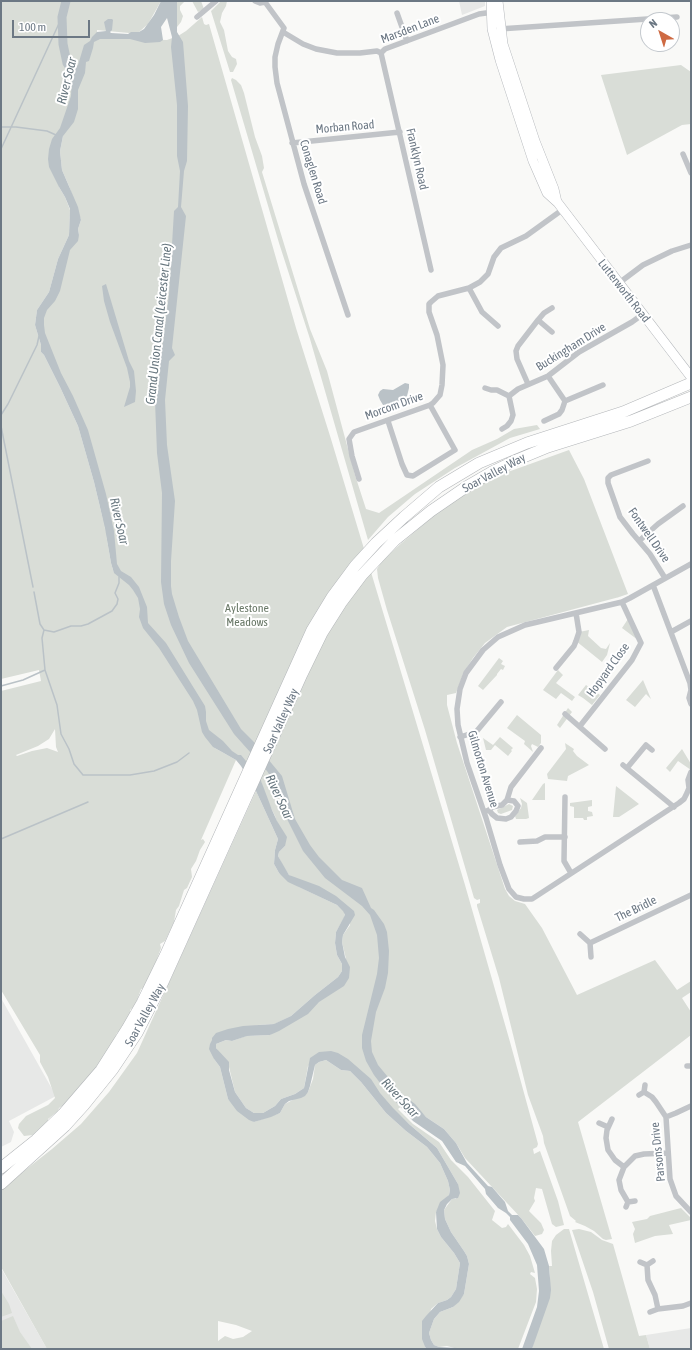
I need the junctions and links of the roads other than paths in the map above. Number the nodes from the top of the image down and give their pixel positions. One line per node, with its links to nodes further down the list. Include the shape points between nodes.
1 (216, 1): 8 (street)
2 (255, 1): 3 (street)
3 (267, 1): 11 (street, via 284,27)
4 (491, 1): 6 (main road, Lutterworth Road)
5 (498, 1): 6 (main road, Lutterworth Road)
6 (495, 12): 10 (main road, Lutterworth Road); 12 (street, Marsden Lane, via 479,14)
7 (397, 13): 12 (street)
8 (197, 17)
9 (640, 19): 10 (street)
10 (497, 29): 18 (main road, Lutterworth Road, via 500,60 533,161)
11 (283, 32): 13 (street, Marsden Lane, via 316,49 337,53); 15 (street, Conaglen Road, via 276,51 275,67)
12 (407, 41): 13 (street, Marsden Lane)
13 (381, 53): 14 (street, Franklyn Road)
14 (400, 132): 15 (street, Morban Road); 20 (street, Franklyn Road)
15 (292, 143): 25 (street, Conaglen Road)
16 (683, 154): 17 (street)
17 (691, 172)
18 (560, 206): 21 (main road, Lutterworth Road); 22 (street, Morcom Drive, via 526,236 501,248 484,278)
19 (691, 246): 21 (street, via 672,251 643,265)
20 (431, 270)
21 (619, 283): 24 (main road, Lutterworth Road)
22 (469, 288): 27 (street, via 482,312); 38 (street, Morcom Drive, via 438,296 429,304 443,365 440,395)
23 (552, 308): 26 (street)
24 (643, 314): 29 (street, Buckingham Drive, via 579,352); 30 (main road, Lutterworth Road)
25 (348, 315)
26 (538, 320): 28 (street); 32 (street, via 520,341 516,351)
27 (498, 326)
28 (552, 332)
29 (548, 376): 32 (street, Buckingham Drive); 37 (street)
30 (691, 377)
31 (691, 383): 47 (highway, Soar Valley Way, via 624,412 527,443 479,463 439,487 404,517 376,543)
32 (528, 384): 35 (street, Buckingham Drive)
33 (603, 385): 37 (street)
34 (485, 388): 35 (street)
35 (509, 396): 41 (street, via 513,415 511,421)
36 (691, 397): 47 (highway, Soar Valley Way, via 631,421 548,447 499,468 431,511)
37 (565, 401): 40 (street, via 559,414)
38 (430, 406): 39 (street, Morcom Drive); 39 (street, via 455,450 413,476 407,475 402,464)
39 (388, 421): 43 (street, Morcom Drive, via 354,432 349,439)
40 (544, 421)
41 (502, 429)
42 (648, 461): 45 (street, Fontwell Drive, via 611,474 608,478 608,486 620,516)
43 (359, 479)
44 (683, 506): 45 (street)
45 (639, 541): 48 (street, Fontwell Drive)
46 (691, 564): 48 (street, Gilmorton Avenue)
47 (359, 571): 66 (highway, Soar Valley Way, via 332,597 312,630 266,744)
48 (665, 578): 49 (street, Gilmorton Avenue)
49 (653, 585): 50 (street, Gilmorton Avenue); 53 (street)
50 (622, 602): 51 (street, Gilmorton Avenue); 59 (street, Hopyard Close, via 641,643 632,660)
51 (576, 613): 54 (street, via 579,630 576,641); 60 (street, Gilmorton Avenue, via 514,629 498,637 483,650 466,673 460,689 457,703)
52 (691, 621): 53 (street)
53 (671, 632): 55 (street)
54 (556, 668)
55 (691, 690): 57 (street)
56 (501, 702): 60 (street, via 476,732)
57 (691, 704)
58 (565, 714): 59 (street)
59 (580, 726): 62 (street)
60 (460, 737): 69 (street, Gilmorton Avenue, via 467,764)
61 (541, 748): 67 (street, via 511,787)
62 (605, 749)
63 (652, 750): 68 (street, via 646,745 625,766)
64 (691, 772): 68 (street, Gilmorton Avenue, via 687,793)
65 (565, 797): 70 (street)
66 (241, 798): 85 (highway, Soar Valley Way, via 142,1003 117,1047 89,1085 63,1114); 86 (highway, Soar Valley Way, via 163,982 134,1038 113,1069 65,1126)
67 (507, 800): 69 (street); 69 (street, via 514,801 518,806 511,817 497,818)
68 (674, 807): 72 (street, Gilmorton Avenue)
69 (487, 811): 72 (street, Gilmorton Avenue, via 500,865 512,894 532,899)
70 (564, 837): 71 (street, via 545,837 537,841); 72 (street, via 565,863)
71 (520, 842)
72 (571, 874)
73 (691, 895): 75 (street, The Bridle)
74 (580, 934): 75 (street)
75 (590, 943): 76 (street)
76 (591, 956)
77 (643, 1091): 79 (street, Parsons Drive, via 652,1097)
78 (691, 1106): 79 (street)
79 (666, 1117): 83 (street, Parsons Drive)
80 (612, 1119): 82 (street)
81 (599, 1123): 82 (street)
82 (608, 1127): 84 (street, via 608,1150)
83 (668, 1153): 84 (street, via 635,1156); 88 (street, Parsons Drive, via 671,1184 676,1196)
84 (624, 1167): 87 (street, via 619,1180 621,1190 627,1205)
85 (1, 1168)
86 (1, 1184)
87 (635, 1201)
88 (691, 1212)
89 (653, 1261): 91 (street)
90 (640, 1262): 91 (street)
91 (647, 1265): 93 (street, via 648,1280)
92 (691, 1303): 93 (street)
93 (658, 1309): 94 (street)
94 (650, 1312)

